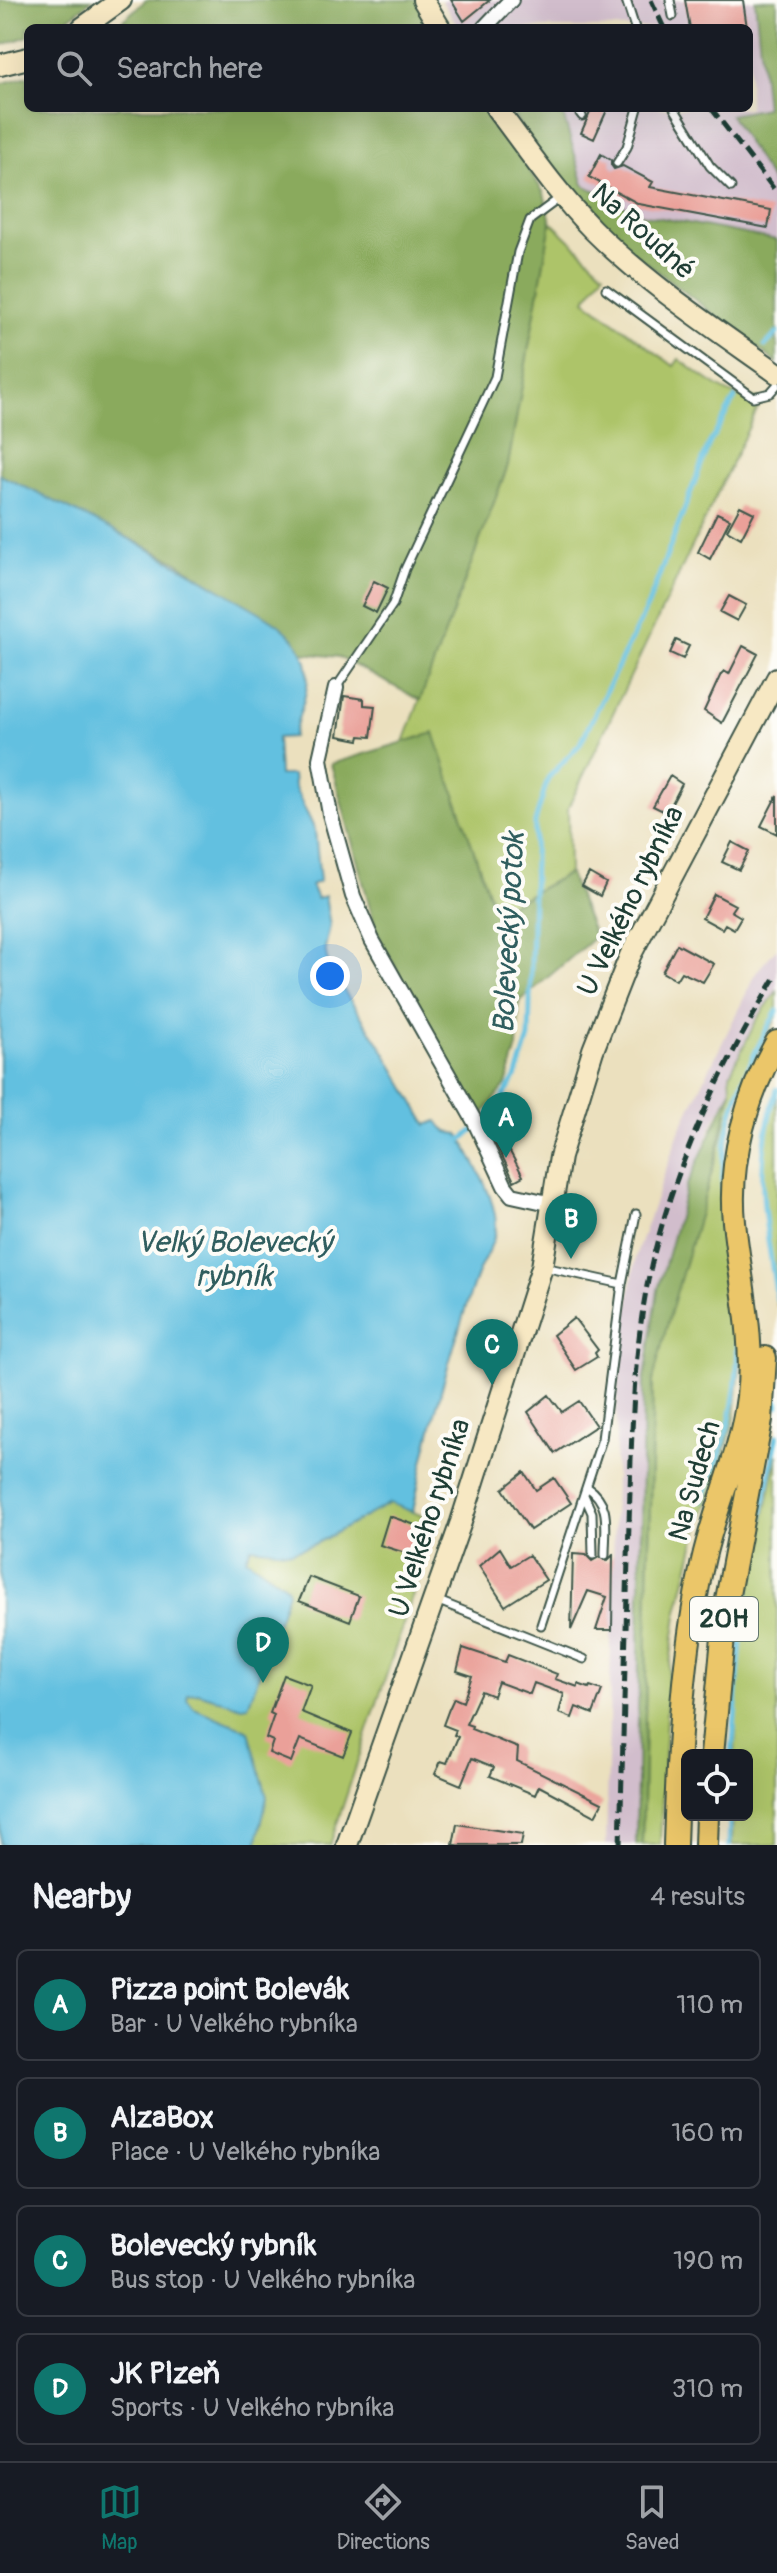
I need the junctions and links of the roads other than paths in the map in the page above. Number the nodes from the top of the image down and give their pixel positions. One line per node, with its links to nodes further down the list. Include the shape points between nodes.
1 (121, 0): 7 (street)
2 (423, 0): 8 (street)
3 (626, 0): 10 (lane)
4 (670, 0): 6 (lane)
5 (509, 1): 9 (street)
6 (673, 16)
7 (88, 24)
8 (438, 24)
9 (488, 24)
10 (634, 24)
11 (24, 59): 12 (street)
12 (0, 65)
13 (499, 112): 20 (street, Na Roudné)
14 (579, 112): 17 (lane)
15 (637, 112): 18 (lane)
16 (676, 112): 19 (lane, via 710,166)
17 (582, 116)
18 (617, 163)
19 (731, 187)
20 (563, 196): 22 (street, Na Roudné, via 627,261); 25 (lane, via 530,220 518,252 495,377 393,604)
21 (606, 289): 23 (lane, via 753,397 770,393)
22 (777, 373)
23 (777, 385)
24 (777, 678): 28 (street, U Velkého rybníka, via 621,977 578,1095)
25 (336, 688): 28 (street, via 320,759 353,896 505,1186 512,1195)
26 (777, 1042): 27 (main road, Na Sudech / 20H, via 755,1089)
27 (742, 1135): 38 (main road, Na Sudech / 20H, via 743,1189 764,1332 764,1390 726,1605); 41 (main road, Na Sudech / 20H, via 733,1207 749,1334 749,1387 738,1447 692,1609)
28 (547, 1203): 30 (street, U Velkého rybníka)
29 (636, 1214): 31 (lane)
30 (542, 1267): 31 (lane); 35 (street, U Velkého rybníka)
31 (622, 1284): 32 (lane, via 602,1439)
32 (586, 1491): 33 (lane); 34 (lane, via 599,1495 603,1504); 36 (lane)
33 (593, 1555)
34 (605, 1555)
35 (434, 1599): 37 (lane); 40 (street, U Velkého rybníka)
36 (541, 1625)
37 (584, 1659)
38 (713, 1749)
39 (707, 1821): 42 (main road)
40 (347, 1845)
41 (675, 1845)
42 (706, 1845)

